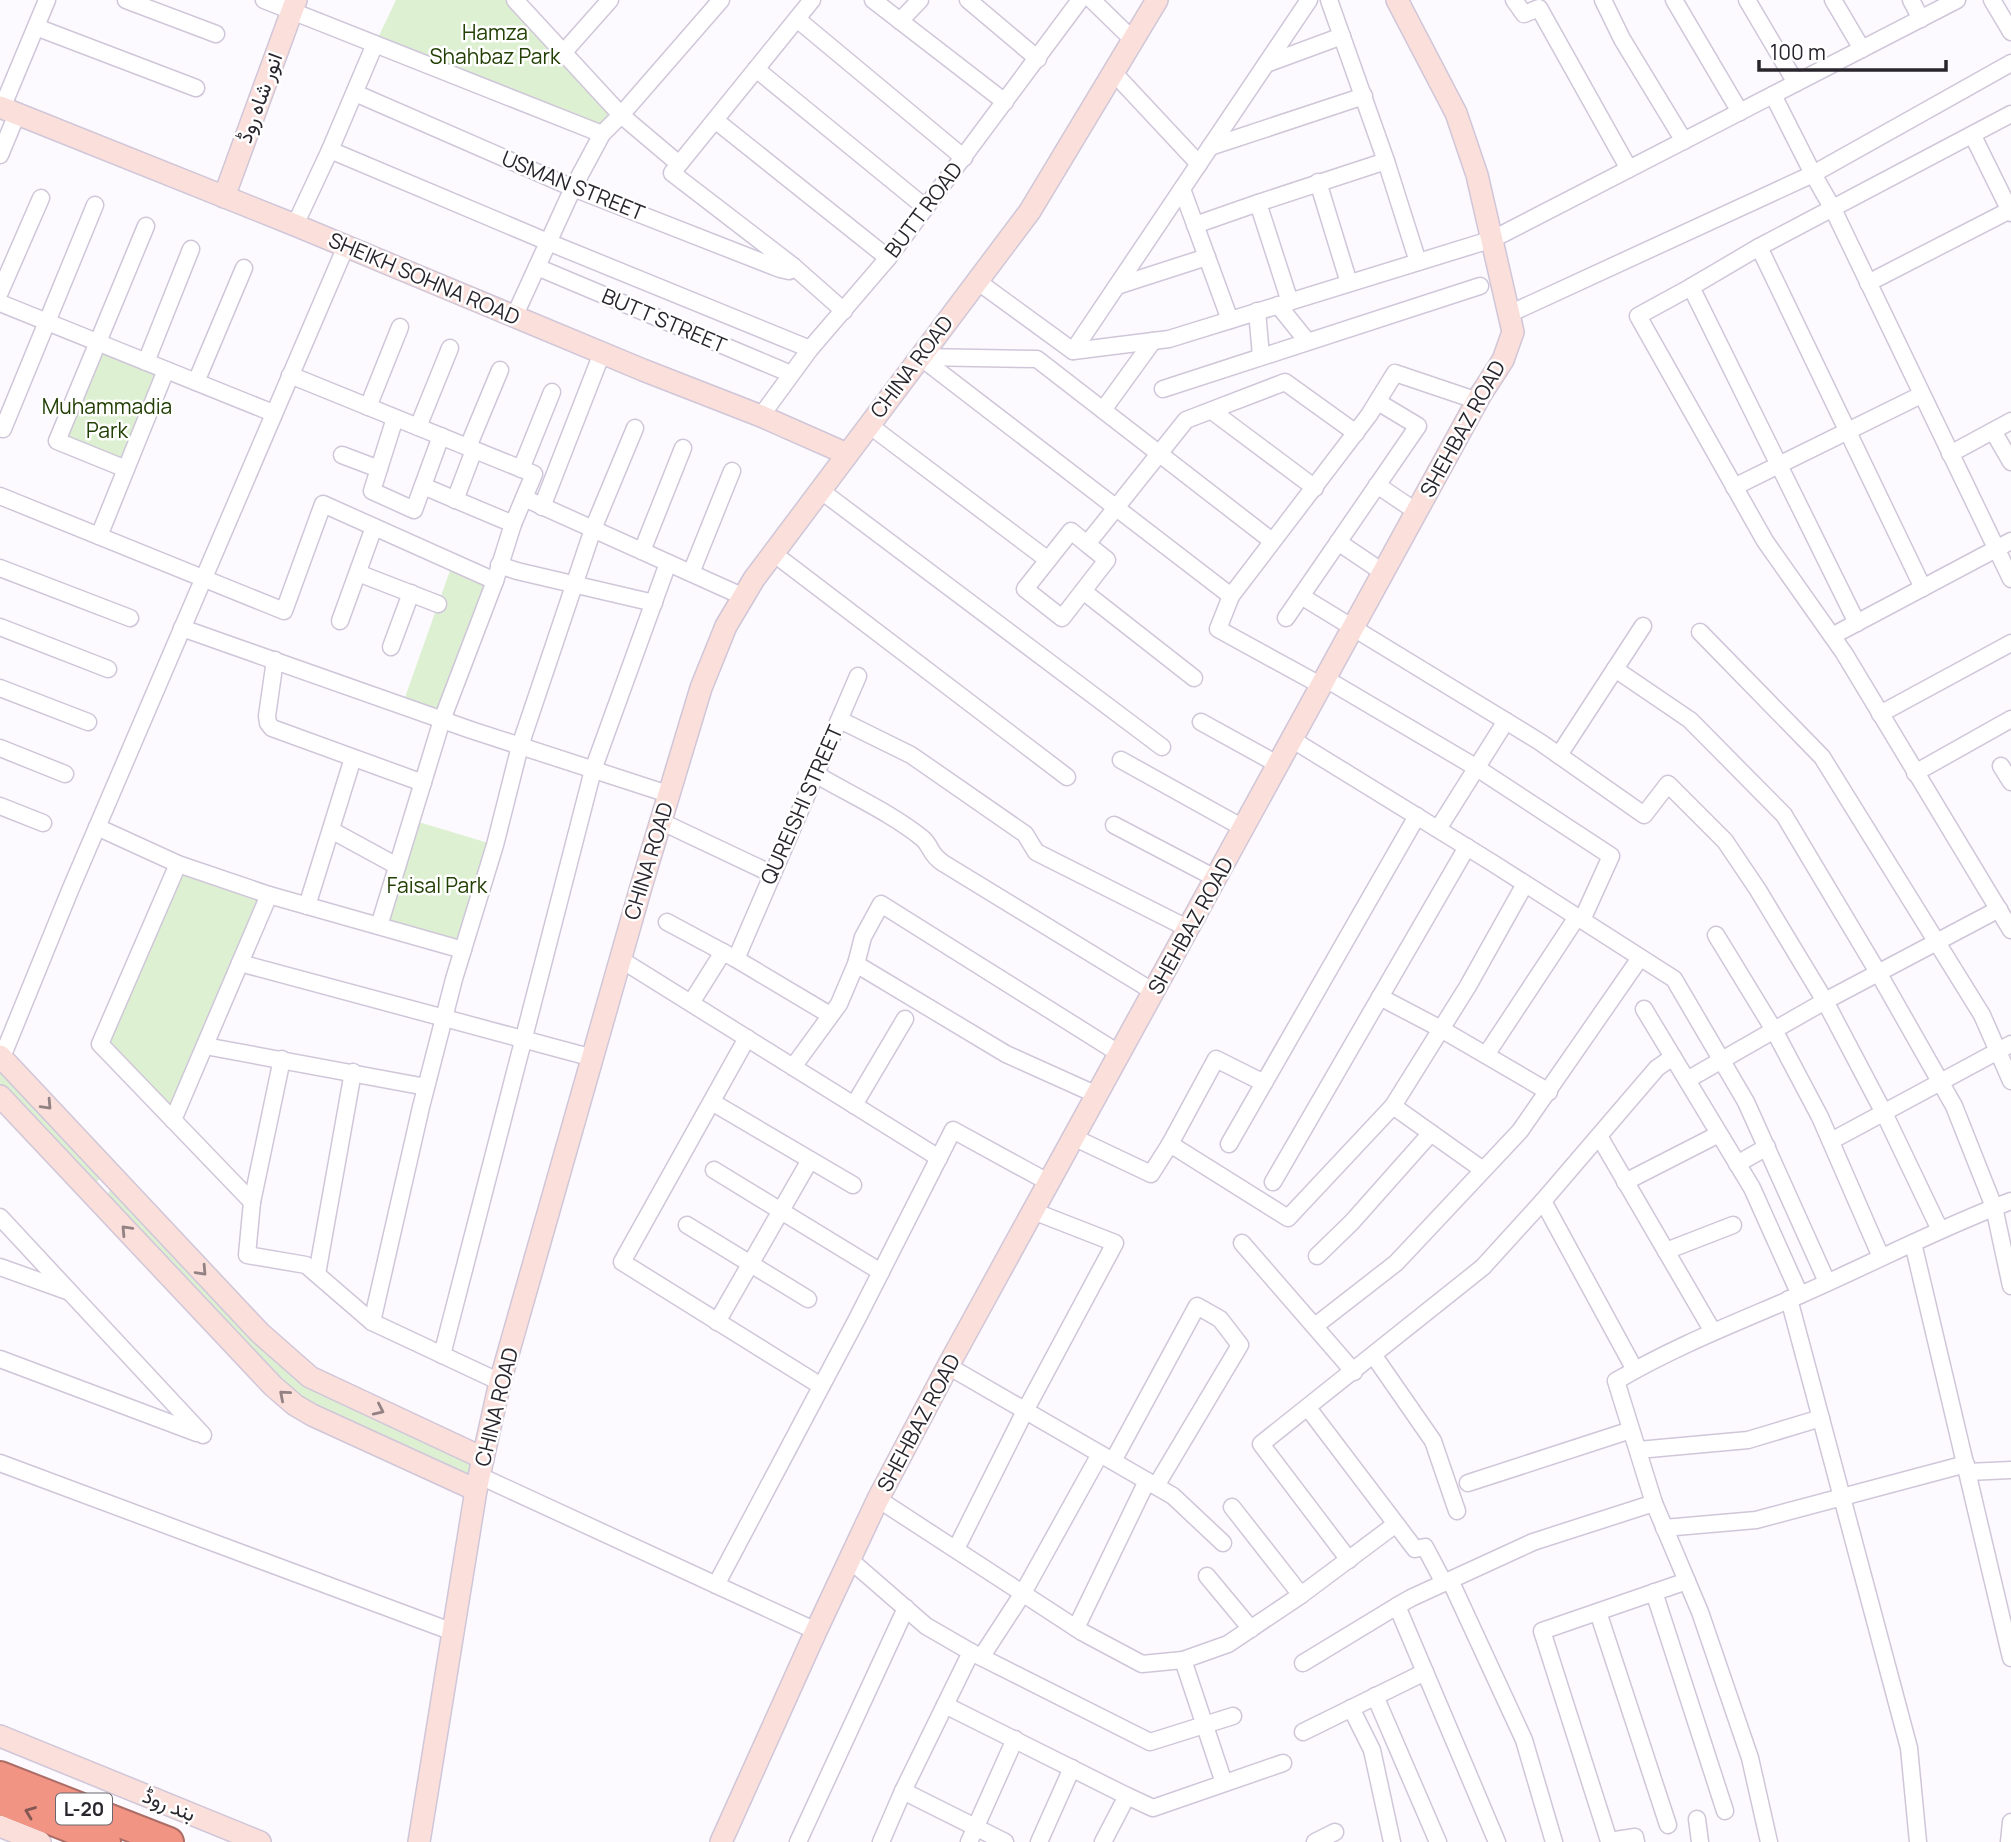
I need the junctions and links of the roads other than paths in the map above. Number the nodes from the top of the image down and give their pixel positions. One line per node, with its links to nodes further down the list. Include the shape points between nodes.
1 (47, 0): 29 (street)
2 (126, 0): 31 (street)
3 (264, 0): 25 (street)
4 (515, 0): 36 (street)
5 (610, 0): 36 (street)
6 (721, 0): 51 (street)
7 (813, 0): 26 (street)
8 (873, 0): 28 (street)
9 (920, 0): 28 (street)
10 (968, 0): 37 (street)
11 (1080, 0): 37 (street, BUTT ROAD)
12 (1092, 0): 33 (street)
13 (1157, 0): 33 (street, CHINA ROAD)
14 (1309, 0): 39 (street)
15 (1329, 0): 32 (street)
16 (1397, 0): 78 (street, SHEHBAZ ROAD, via 1456,113)
17 (1514, 0): 63 (street, via 1524,14 1539,8)
18 (1603, 0): 55 (street)
19 (1674, 0): 49 (street)
20 (1747, 0): 42 (street)
21 (1833, 0): 35 (street)
22 (1911, 0): 27 (street)
23 (1957, 0): 27 (street)
24 (1992, 0): 30 (street)
25 (294, 6): 34 (street); 68 (street, انور شاہ روڈ)
26 (797, 19): 40 (street); 59 (street)
27 (1921, 19): 35 (street)
28 (900, 21): 47 (street)
29 (36, 27): 43 (street); 48 (street)
30 (2011, 32)
31 (216, 34)
32 (1342, 36): 39 (street); 46 (street)
33 (1133, 40): 41 (street, CHINA ROAD)
34 (375, 44): 44 (street); 53 (street)
35 (1862, 49): 42 (street)
36 (563, 52): 51 (street)
37 (1038, 60): 47 (street, BUTT ROAD)
38 (2011, 63): 64 (street)
39 (1266, 64): 56 (street)
40 (756, 69): 52 (street); 72 (street)
41 (1113, 72): 62 (street); 89 (street, CHINA ROAD, via 1030,211)
42 (1796, 83): 45 (street)
43 (196, 88)
44 (355, 93): 57 (street); 66 (street, USMAN STREET)
45 (1773, 95): 49 (street); 64 (street)
46 (1364, 96): 56 (street); 60 (street)
47 (1005, 102): 59 (street, BUTT ROAD)
48 (6, 110): 58 (street); 68 (street, SHEIKH SOHNA ROAD)
49 (1740, 112): 55 (street)
50 (2011, 114): 54 (street)
51 (621, 115): 53 (street); 61 (street)
52 (715, 120): 61 (street); 84 (street)
53 (602, 134): 66 (street)
54 (1973, 136): 73 (street); 74 (street)
55 (1684, 141): 63 (street)
56 (1210, 147): 62 (street)
57 (330, 150): 75 (street); 79 (street)
58 (0, 155)
59 (964, 158): 72 (street, BUTT ROAD)
60 (1386, 161): 65 (street); 85 (street)
61 (679, 163): 87 (street, via 672,173)
62 (1199, 164): 67 (street)
63 (1629, 169): 78 (street)
64 (1812, 174): 73 (street); 100 (street)
65 (1318, 182): 70 (street); 90 (street)
66 (573, 188): 79 (street); 87 (street, USMAN STREET, via 780,269)
67 (1182, 189): 76 (street); 92 (street)
68 (224, 197): 75 (street, SHEIKH SOHNA ROAD)
69 (41, 198): 95 (street)
70 (1258, 203): 76 (street); 97 (street)
71 (95, 205): 103 (street)
72 (926, 208): 84 (street, BUTT ROAD)
73 (1833, 209): 81 (street); 91 (street)
74 (2010, 211): 91 (street)
75 (295, 225): 80 (street, SHEIKH SOHNA ROAD)
76 (1195, 225): 83 (street)
77 (146, 226): 107 (street)
78 (1493, 239): 85 (street); 100 (street, SHEHBAZ ROAD)
79 (548, 242): 86 (street); 109 (street)
80 (346, 246): 101 (street, SHEIKH SOHNA ROAD); 118 (street)
81 (1759, 247): 94 (street); 136 (street)
82 (191, 249): 114 (street)
83 (1207, 257): 92 (street); 102 (street)
84 (888, 258): 98 (street, BUTT ROAD)
85 (1418, 262): 90 (street)
86 (537, 267): 101 (street); 117 (street, BUTT STREET)
87 (793, 267): 98 (street)
88 (244, 268): 119 (street)
89 (977, 281): 110 (street); 113 (street, CHINA ROAD)
90 (1349, 283): 97 (street)
91 (1868, 283): 122 (street)
92 (1116, 286): 110 (street)
93 (1480, 286): 106 (street)
94 (1691, 286): 147 (street); 154 (street, via 1638,316)
95 (0, 292)
96 (0, 303): 103 (street)
97 (1284, 303): 99 (street); 106 (street)
98 (844, 311): 109 (street, BUTT ROAD)
99 (1257, 312): 102 (street); 112 (street)
100 (1509, 314): 123 (street, SHEHBAZ ROAD, via 1510,342)
101 (514, 317): 111 (street, SHEIKH SOHNA ROAD)
102 (1230, 320): 105 (street)
103 (48, 323): 107 (street); 135 (street)
104 (400, 327): 125 (street)
105 (1153, 341): 110 (street); 126 (street)
106 (1307, 341): 112 (street)
107 (98, 343): 114 (street); 148 (street, via 57,441)
108 (450, 348): 133 (street)
109 (810, 349): 117 (street, BUTT ROAD)
110 (1073, 351)
111 (602, 353): 129 (street, SHEIKH SOHNA ROAD); 160 (street)
112 (1261, 356): 120 (street)
113 (920, 357): 126 (street, via 1037,359); 132 (street, CHINA ROAD); 161 (street)
114 (146, 362): 115 (street)
115 (166, 370): 119 (street); 148 (street)
116 (500, 370): 141 (street)
117 (791, 374): 129 (street, BUTT ROAD)
118 (290, 375): 125 (street); 128 (street)
119 (196, 382): 128 (street)
120 (1163, 389)
121 (552, 392): 150 (street)
122 (1921, 395): 136 (street); 144 (street)
123 (1478, 401): 124 (street, via 1395,373); 162 (street, SHEHBAZ ROAD)
124 (1378, 402): 138 (street); 152 (street, via 1418,426)
125 (368, 407): 130 (street)
126 (1103, 410): 143 (street)
127 (1212, 411): 138 (street, via 1285,382); 143 (street, via 1186,420); 155 (street)
128 (273, 414): 181 (street)
129 (761, 416): 142 (street, SHEIKH SOHNA ROAD)
130 (396, 418): 133 (street); 149 (street)
131 (2011, 421): 137 (street)
132 (869, 425): 142 (street, CHINA ROAD); 174 (street)
133 (418, 427): 139 (street)
134 (635, 428): 165 (street)
135 (3, 429)
136 (1849, 430): 147 (street); 184 (street)
137 (1993, 431): 144 (street); 146 (street)
138 (1356, 433): 155 (street)
139 (441, 436): 141 (street); 153 (street)
140 (683, 448): 172 (street)
141 (471, 449): 150 (street); 159 (street)
142 (847, 454): 156 (street, CHINA ROAD)
143 (1160, 454): 161 (street); 167 (street)
144 (1950, 454): 171 (street)
145 (342, 455): 149 (street)
146 (2011, 462)
147 (1779, 465): 154 (street); 195 (street)
148 (126, 469): 166 (street)
149 (379, 469): 153 (street, via 372,491 414,510)
150 (521, 469): 157 (street, via 534,474)
151 (732, 471): 179 (street)
152 (1377, 485): 162 (street); 169 (street)
153 (423, 486): 159 (street)
154 (1734, 487): 201 (street, via 1765,541)
155 (1315, 488): 167 (street)
156 (820, 490): 173 (street, CHINA ROAD); 220 (street)
157 (524, 498): 160 (street); 163 (street)
158 (1, 499): 166 (street)
159 (455, 499): 163 (street)
160 (542, 507): 165 (street)
161 (1116, 508): 170 (street); 187 (street)
162 (1417, 512): 180 (street, SHEHBAZ ROAD)
163 (513, 524): 178 (street)
164 (374, 527): 177 (street); 178 (street); 181 (street, via 323,504 284,611)
165 (593, 529): 172 (street); 183 (street)
166 (99, 536): 181 (street)
167 (1272, 541): 187 (street)
168 (2011, 541): 171 (street)
169 (1338, 542): 180 (street); 188 (street)
170 (1087, 544): 174 (street, via 1071,531); 185 (street, via 1107,561)
171 (1996, 549): 182 (street); 184 (street)
172 (642, 551): 175 (street)
173 (774, 553): 189 (street, CHINA ROAD); 232 (street)
174 (1048, 560): 185 (street, via 1024,589 1062,618)
175 (668, 563): 179 (street); 190 (street)
176 (0, 568): 192 (street)
177 (358, 573): 186 (street); 194 (street)
178 (497, 573): 183 (street); 213 (street)
179 (691, 573): 189 (street)
180 (1384, 573): 199 (street, SHEHBAZ ROAD)
181 (203, 578): 198 (street)
182 (2011, 579)
183 (574, 585): 190 (street); 219 (street)
184 (1923, 588): 195 (street)
185 (1083, 591): 208 (street)
186 (411, 593): 191 (street); 203 (street)
187 (1231, 596): 209 (street, via 1218,629)
188 (1301, 596): 193 (street); 199 (street)
189 (744, 597): 235 (street, CHINA ROAD, via 726,626 701,688)
190 (654, 603): 228 (street)
191 (438, 604)
192 (130, 618)
193 (1286, 618)
194 (340, 621)
195 (1857, 623): 201 (street)
196 (1643, 626): 206 (street)
197 (0, 627): 205 (street)
198 (182, 628): 204 (street); 241 (street)
199 (1353, 629): 209 (street, SHEHBAZ ROAD); 215 (street)
200 (1700, 632): 260 (street, via 1822,757)
201 (1832, 636): 211 (street)
202 (2011, 643): 211 (street)
203 (391, 647)
204 (275, 660): 213 (street); 223 (street, via 268,723)
205 (108, 669)
206 (1615, 669): 222 (street); 267 (street, via 1689,720 1784,815)
207 (858, 676): 214 (street, QUREISHI STREET)
208 (1194, 678)
209 (1324, 683): 218 (street, SHEHBAZ ROAD); 227 (street)
210 (0, 688): 216 (street)
211 (1880, 714): 229 (street)
212 (2011, 719): 229 (street)
213 (442, 720): 219 (street); 234 (street)
214 (840, 720): 231 (street, QUREISHI STREET); 257 (street, via 911,755 1026,834 1036,852)
215 (1506, 721): 222 (street); 227 (street)
216 (88, 722)
217 (1201, 722): 225 (street)
218 (1293, 740): 225 (street, SHEHBAZ ROAD); 237 (street)
219 (520, 746): 228 (street); 261 (street)
220 (1162, 747)
221 (0, 748): 230 (street)
222 (1559, 755): 270 (street, via 1644,815 1668,784 1725,841)
223 (353, 758): 234 (street); 244 (street)
224 (1121, 760): 242 (street)
225 (1279, 765): 242 (street, SHEHBAZ ROAD)
226 (2001, 766): 233 (street)
227 (1477, 768): 243 (street); 254 (street, via 1611,856)
228 (593, 770): 235 (street); 279 (street)
229 (1915, 773): 253 (street)
230 (65, 774)
231 (817, 775): 248 (street, QUREISHI STREET); 268 (street, via 911,830 943,863)
232 (1067, 777)
233 (2011, 782)
234 (423, 783): 247 (street)
235 (668, 794): 238 (street, CHINA ROAD)
236 (0, 806): 239 (street)
237 (1417, 816): 243 (street); 294 (street)
238 (660, 821): 248 (street); 264 (street, CHINA ROAD)
239 (43, 823)
240 (1114, 825): 249 (street)
241 (97, 827): 246 (street); 283 (street)
242 (1245, 829): 249 (street, SHEHBAZ ROAD)
243 (1438, 829): 245 (street)
244 (331, 830): 247 (street); 252 (street)
245 (1467, 847): 250 (street); 269 (street)
246 (178, 864): 251 (street); 303 (street, via 100,1044)
247 (397, 866): 256 (street)
248 (772, 874): 262 (street, QUREISHI STREET, via 745,933)
249 (1217, 879): 257 (street, SHEHBAZ ROAD)
250 (1525, 884): 254 (street); 276 (street)
251 (269, 895): 252 (street); 265 (street)
252 (307, 906): 256 (street)
253 (1998, 909): 258 (street); 260 (street)
254 (1579, 918): 263 (street); 284 (street)
255 (667, 922): 262 (street)
256 (379, 926): 261 (street)
257 (1189, 929): 268 (street, SHEHBAZ ROAD)
258 (2011, 930)
259 (1716, 934): 277 (street)
260 (1937, 942): 267 (street); 281 (street)
261 (463, 950): 274 (street)
262 (729, 955): 271 (street, QUREISHI STREET); 273 (street)
263 (1640, 958): 288 (street, via 1674,979); 296 (street)
264 (620, 959): 271 (street); 286 (street, CHINA ROAD)
265 (240, 963): 274 (street); 280 (street)
266 (856, 964): 273 (street); 282 (street, via 863,937 881,904); 297 (street, via 1006,1054)
267 (1879, 974): 270 (street); 292 (street)
268 (1154, 992): 282 (street, SHEHBAZ ROAD)
269 (1380, 997): 276 (street); 319 (street)
270 (1825, 1001): 277 (street); 302 (street)
271 (691, 1003): 278 (street)
272 (1644, 1009): 285 (street)
273 (830, 1015): 289 (street)
274 (445, 1017): 279 (street); 295 (street)
275 (905, 1019): 300 (street)
276 (1441, 1029): 284 (street); 301 (street)
277 (1774, 1030): 288 (street); 308 (street)
278 (747, 1038): 289 (street); 299 (street)
279 (525, 1039): 286 (street); 351 (street)
280 (205, 1046): 287 (street); 303 (street)
281 (2005, 1047): 292 (street); 293 (street)
282 (1120, 1054): 297 (street, SHEHBAZ ROAD)
283 (0, 1055): 317 (street, one-way to 317)
284 (1486, 1055): 296 (street)
285 (1673, 1057): 291 (street); 306 (street, via 1657,1068)
286 (593, 1058): 357 (street, CHINA ROAD)
287 (282, 1059): 290 (street); 325 (street)
288 (1721, 1060): 291 (street); 311 (street)
289 (793, 1067): 300 (street)
290 (353, 1072): 295 (street); 341 (street)
291 (1687, 1080): 305 (street)
292 (1940, 1081): 302 (street); 326 (street)
293 (2011, 1081)
294 (1264, 1083): 309 (street, via 1216,1059); 310 (street)
295 (426, 1087): 348 (street)
296 (1549, 1091): 316 (street)
297 (1097, 1095): 307 (street, SHEHBAZ ROAD)
298 (0, 1096): 322 (street)
299 (712, 1102): 313 (street); 347 (street, via 622,1262)
300 (854, 1105): 312 (street)
301 (1393, 1106): 304 (street); 309 (street, via 1288,1218)
302 (1884, 1113): 308 (street); 332 (street)
303 (173, 1120): 325 (street)
304 (1431, 1133): 316 (street); 336 (street)
305 (1718, 1134): 314 (street); 320 (street)
306 (1599, 1136): 320 (street); 323 (street)
307 (1073, 1137): 309 (street, via 1151,1174); 318 (street, SHEHBAZ ROAD)
308 (1832, 1141): 337 (street)
309 (1170, 1144)
310 (1229, 1144)
311 (1766, 1147): 314 (street); 342 (street)
312 (939, 1158): 318 (street, via 953,1130); 340 (street)
313 (810, 1160): 321 (street); 327 (street)
314 (1737, 1164): 345 (street, via 1752,1188)
315 (714, 1170): 327 (street)
316 (1483, 1170): 349 (street, via 1396,1263)
317 (114, 1178): 322 (street); 368 (street, one-way to 368, via 294,1365)
318 (1048, 1182): 328 (street, SHEHBAZ ROAD)
319 (1273, 1182)
320 (1625, 1182): 335 (street)
321 (853, 1185)
322 (94, 1196): 368 (street, one-way to 322, via 295,1405)
323 (1543, 1201): 352 (street, via 1483,1267); 355 (street)
324 (2011, 1201): 326 (street)
325 (252, 1202): 341 (street, via 247,1255 306,1265)
326 (1994, 1207): 332 (street); 343 (street)
327 (781, 1211): 338 (street); 340 (street)
328 (1033, 1211): 354 (street, SHEHBAZ ROAD); 360 (street, via 1115,1243)
329 (0, 1217): 344 (street)
330 (687, 1225): 338 (street)
331 (1733, 1225): 335 (street)
332 (1940, 1230): 334 (street)
333 (1242, 1243): 349 (street)
334 (1913, 1243): 337 (street); 366 (street)
335 (1665, 1251): 350 (street)
336 (1317, 1256)
337 (1881, 1257): 342 (street)
338 (751, 1263): 346 (street); 347 (street)
339 (0, 1267): 344 (street)
340 (880, 1272): 358 (street)
341 (317, 1274): 348 (street)
342 (1828, 1282): 345 (street)
343 (2011, 1286)
344 (70, 1292): 353 (street, via 203,1435)
345 (1794, 1297): 350 (street); 361 (street)
346 (808, 1299)
347 (717, 1321): 358 (street)
348 (372, 1322): 351 (street)
349 (1315, 1326): 356 (street)
350 (1713, 1330): 355 (street)
351 (442, 1355): 357 (street)
352 (1374, 1356): 356 (street); 375 (street, via 1433,1441)
353 (0, 1359)
354 (948, 1366): 360 (street); 372 (street, SHEHBAZ ROAD)
355 (1635, 1370): 362 (street, via 1616,1381)
356 (1354, 1372): 359 (street)
357 (500, 1382): 368 (street, CHINA ROAD)
358 (821, 1386): 385 (street)
359 (1308, 1408): 376 (street); 380 (street, via 1261,1444)
360 (1025, 1411): 364 (street); 379 (street)
361 (1821, 1418): 363 (street, via 1748,1440); 371 (street)
362 (1631, 1430): 363 (street); 370 (street)
363 (1637, 1450): 373 (street)
364 (1106, 1457): 369 (street); 369 (street, via 1197,1306 1220,1319 1240,1345); 387 (street)
365 (0, 1463): 394 (street)
366 (1967, 1468): 367 (street); 371 (street); 397 (street)
367 (2011, 1470)
368 (479, 1475): 385 (street); 394 (street, CHINA ROAD)
369 (1152, 1483): 378 (street, via 1173,1496); 392 (street)
370 (1468, 1483)
371 (1843, 1496): 377 (street, via 1756,1520); 442 (street, via 1909,1748)
372 (878, 1499): 379 (street); 381 (street, SHEHBAZ ROAD)
373 (1654, 1503): 377 (street); 383 (street, via 1533,1542)
374 (1232, 1507): 388 (street)
375 (1457, 1511)
376 (1396, 1524): 380 (street); 383 (street, via 1415,1549 1425,1547)
377 (1664, 1528): 384 (street)
378 (1223, 1543)
379 (956, 1549): 387 (street)
380 (1349, 1559): 388 (street)
381 (850, 1560): 390 (street); 395 (street, SHEHBAZ ROAD)
382 (1207, 1576): 393 (street)
383 (1447, 1581): 389 (street); 438 (street, via 1524,1740)
384 (1686, 1581): 386 (street); 441 (street, via 1750,1758)
385 (716, 1585): 395 (street)
386 (1654, 1592): 391 (street); 416 (street)
387 (1023, 1593): 392 (street); 396 (street)
388 (1301, 1595): 393 (street)
389 (1397, 1606): 399 (street); 400 (street)
390 (906, 1608): 396 (street, via 926,1626); 429 (street)
391 (1598, 1612): 419 (street); 439 (street, via 1542,1632 1609,1841 1635,1837)
392 (1076, 1628): 398 (street, via 1142,1664)
393 (1251, 1629): 398 (street, via 1228,1644)
394 (453, 1632): 427 (street, CHINA ROAD)
395 (816, 1632): 428 (street, SHEHBAZ ROAD)
396 (977, 1654): 402 (street); 405 (street, via 1150,1742)
397 (2011, 1658)
398 (1183, 1660): 405 (street)
399 (1303, 1663)
400 (1425, 1672): 401 (street); 437 (street)
401 (1375, 1696): 403 (street); 436 (street)
402 (945, 1704): 408 (street); 413 (street)
403 (1351, 1708): 406 (street); 435 (street, via 1372,1750)
404 (1233, 1716): 405 (street)
405 (1205, 1725): 412 (street)
406 (1303, 1732)
407 (0, 1736): 426 (street, بند روڈ)
408 (1015, 1739): 410 (street); 422 (street)
409 (1283, 1763): 412 (street)
410 (1072, 1768): 414 (street); 432 (street)
411 (0, 1776): 425 (highway, L-20)
412 (1224, 1783): 414 (street, via 1153,1808)
413 (903, 1791): 422 (street); 430 (street)
414 (1127, 1796): 433 (street)
415 (0, 1800): 424 (highway, L-20, one-way to 415)
416 (1725, 1811)
417 (1697, 1819): 440 (street)
418 (2011, 1822): 443 (street)
419 (1668, 1825)
420 (0, 1826): 423 (street)
421 (1335, 1832): 434 (street)
422 (972, 1835): 431 (street)
423 (40, 1842)
424 (106, 1842)
425 (169, 1842)
426 (260, 1842)
427 (419, 1842)
428 (721, 1842)
429 (798, 1842)
430 (881, 1842)
431 (1005, 1842)
432 (1039, 1842)
433 (1103, 1842)
434 (1315, 1842)
435 (1392, 1842)
436 (1438, 1842)
437 (1497, 1842)
438 (1554, 1842)
439 (1636, 1842)
440 (1700, 1842)
441 (1769, 1842)
442 (1918, 1842)
443 (2009, 1842)

